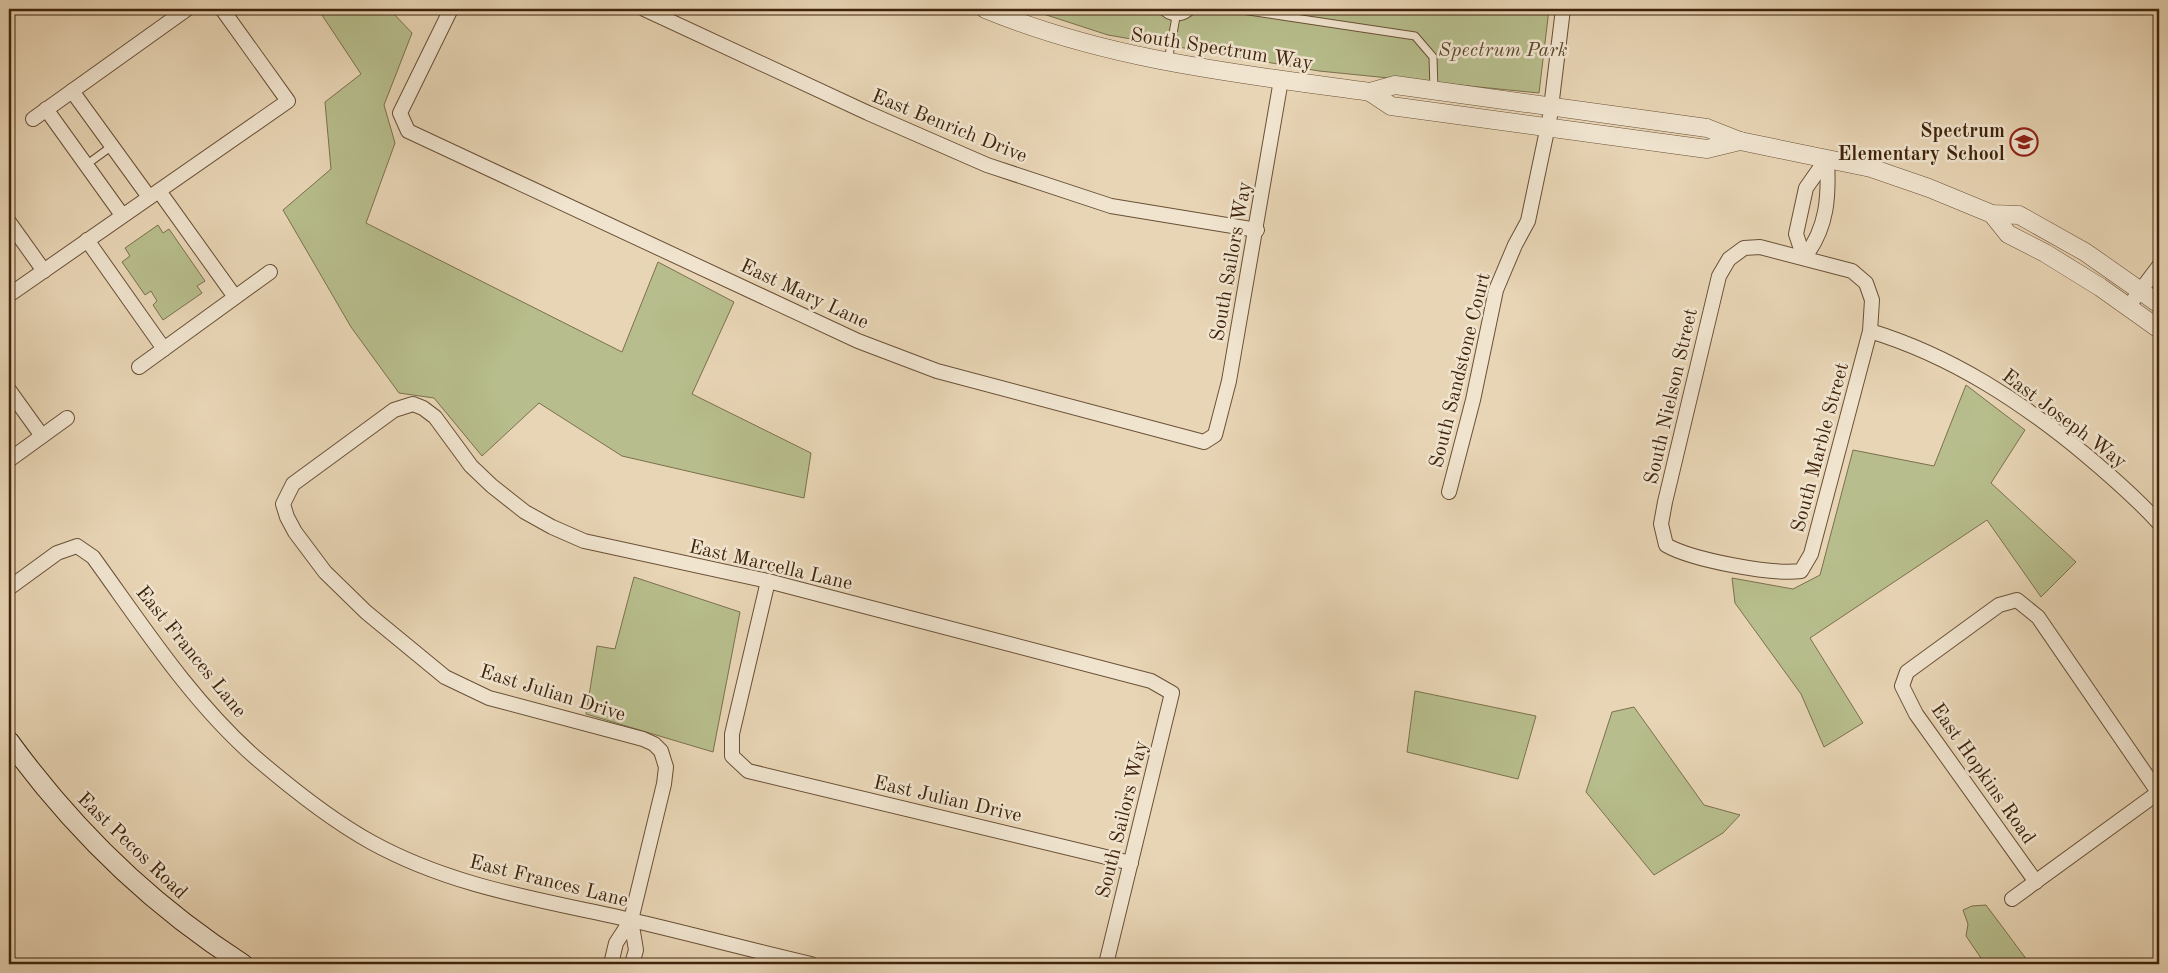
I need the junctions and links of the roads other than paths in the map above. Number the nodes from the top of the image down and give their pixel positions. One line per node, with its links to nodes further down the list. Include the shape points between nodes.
1 (187, 9): 13 (street)
2 (222, 9): 22 (street, via 288,101)
3 (451, 9): 43 (street, East Mary Lane, via 400,113 408,131 858,340 937,370)
4 (644, 9): 26 (street, East Benrich Drive, via 987,165 1111,206)
5 (985, 9): 11 (street, South Spectrum Way, via 1053,35)
6 (1161, 9): 10 (lane)
7 (1193, 9): 10 (lane, via 1189,14)
8 (1235, 9): 14 (lane, via 1415,36 1433,58)
9 (1563, 9): 17 (street)
10 (1176, 18): 11 (lane)
11 (1168, 64): 12 (street, South Spectrum Way)
12 (1281, 80): 15 (street, South Spectrum Way); 26 (street, South Sailors Way)
13 (72, 90): 16 (street); 19 (street)
14 (1434, 91): 15 (street, South Spectrum Way, via 1396,85); 17 (street, South Spectrum Way)
15 (1370, 92): 17 (street, South Spectrum Way, via 1391,106)
16 (46, 109): 18 (street); 21 (street)
17 (1550, 117): 20 (street, South Spectrum Way, via 1707,128 1740,141); 45 (street, South Sandstone Court, via 1528,220 1496,290 1473,400)
18 (33, 119)
19 (112, 146): 21 (lane); 22 (street)
20 (1827, 158): 23 (street, South Spectrum Way, via 1899,177); 28 (street, via 1829,195 1817,241); 28 (street, via 1806,188 1796,234)
21 (86, 165): 24 (street)
22 (154, 194): 24 (street); 33 (street)
23 (1992, 214): 34 (street, South Spectrum Way, via 2019,216 2085,252); 35 (street, South Spectrum Way, via 2008,234 2046,253)
24 (122, 215): 27 (street)
25 (9, 222): 30 (street)
26 (1257, 230): 43 (street, South Sailors Way, via 1229,381 1215,435)
27 (86, 240): 30 (street); 37 (street)
28 (1804, 258): 36 (street, via 1852,271 1866,283 1872,300); 47 (street, South Nielson Street, via 1760,247 1744,248 1729,259 1719,276 1661,524 1666,545 1682,554 1784,573)
29 (2159, 266): 34 (street)
30 (44, 271): 32 (street)
31 (270, 272): 33 (street)
32 (9, 295)
33 (235, 297): 37 (street)
34 (2150, 297): 35 (street); 35 (street)
35 (2143, 317)
36 (1870, 331): 46 (street, East Joseph Way, via 1904,342 1959,367 2007,395 2108,474); 47 (street, South Marble Street, via 1811,554)
37 (164, 349): 38 (street)
38 (139, 367)
39 (9, 390): 42 (street)
40 (413, 404): 48 (street, East Marcella Lane, via 435,417 471,466 492,486 525,512 552,527 614,549); 56 (street, East Julian Drive, via 394,410 293,484 283,504 287,517 326,572 366,612 445,677 489,698 643,739 661,751 666,767 664,784)
41 (67, 418): 42 (street)
42 (42, 436): 44 (street)
43 (1204, 442)
44 (9, 460)
45 (1449, 492)
46 (2159, 524)
47 (1801, 571)
48 (768, 581): 50 (street, East Marcella Lane, via 1151,680); 53 (street, East Julian Drive, via 732,734 732,756 748,771)
49 (9, 588): 56 (street, East Frances Lane, via 58,553 77,546 93,557 207,708 255,757 354,831 433,870 494,891)
50 (1162, 687): 53 (street, South Sailors Way, via 1172,693)
51 (10, 746): 57 (main road, East Pecos Road, via 117,866 180,921)
52 (2159, 792): 54 (street); 54 (street, East Hopkins Road, via 2038,617 2017,600 1999,605 1907,672 1902,686 1916,714)
53 (1131, 863): 61 (street, South Sailors Way)
54 (2036, 882): 55 (street)
55 (2012, 899)
56 (631, 920): 58 (street, via 616,943); 59 (street, via 636,950); 60 (street, East Frances Lane)
57 (243, 964)
58 (611, 964)
59 (632, 964)
60 (811, 964)
61 (1106, 964)

